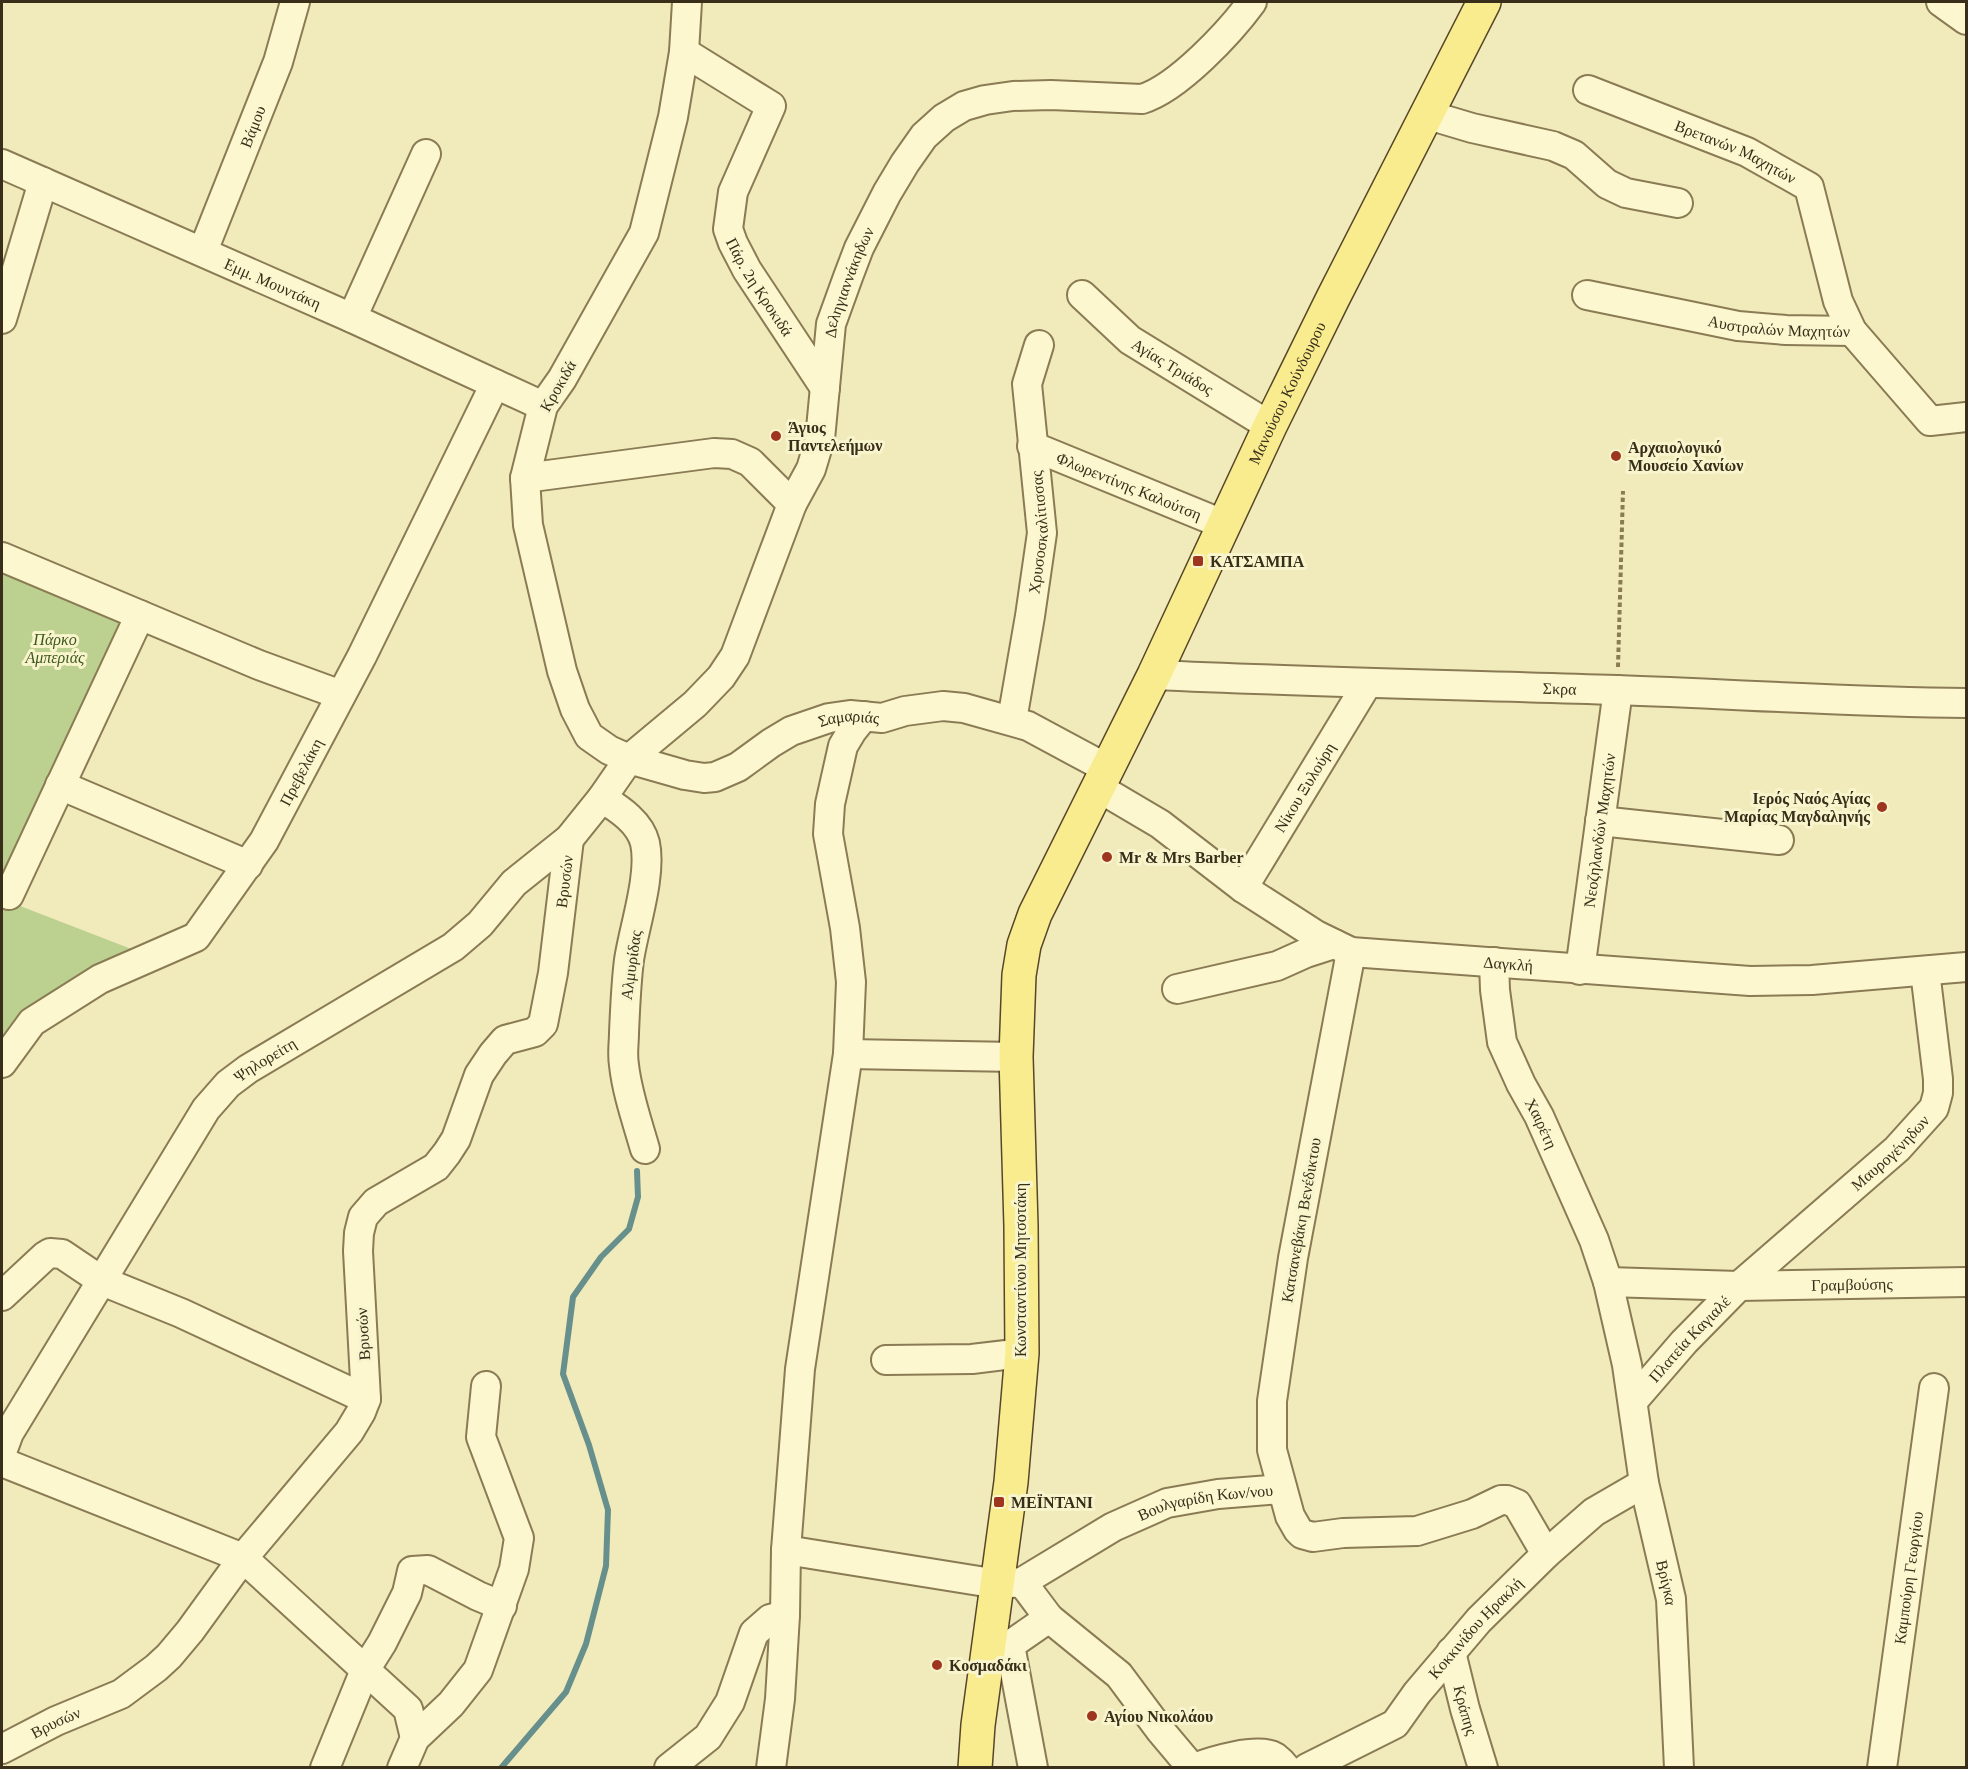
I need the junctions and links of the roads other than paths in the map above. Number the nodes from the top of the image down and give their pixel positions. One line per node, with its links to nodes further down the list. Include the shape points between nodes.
1 (296, 2): 14 (street, Βάμου, via 278,62)
2 (687, 2): 7 (street, Κροκιδά)
3 (1252, 2): 22 (street, Δεληγιαννάκηδων, via 1203,56 1154,95 1142,99 1051,95 985,100 964,106 924,136 887,193 859,248 831,324)
4 (1484, 2): 9 (main road, Μανούσου Κούνδουρου)
5 (1941, 2): 6 (street)
6 (1966, 20)
7 (684, 52): 22 (street, Πάρ. 2η Κροκιδά, via 771,106 733,192 728,229 747,270); 23 (street, Κροκιδά, via 673,117 644,233)
8 (1588, 90): 19 (street, Βρετανών Μαχητών, via 1747,152 1809,188 1838,302)
9 (1425, 114): 13 (street, via 1553,146 1574,155 1607,184 1626,193); 25 (main road, Μανούσου Κούνδουρου)
10 (426, 154): 17 (street)
11 (2, 164): 12 (street, Εμμ. Μουντάκη)
12 (43, 182): 14 (street, Εμμ. Μουντάκη); 18 (street)
13 (1678, 203)
14 (203, 251): 17 (street, Εμμ. Μουντάκη)
15 (1082, 295): 25 (street, Αγίας Τριάδος, via 1130,340)
16 (1587, 295): 19 (street, Αυστραλών Μαχητών, via 1738,326)
17 (352, 318): 21 (street, Εμμ. Μουντάκη)
18 (2, 320)
19 (1852, 332): 24 (street, Αυστραλών Μαχητών, via 1930,422)
20 (1039, 345): 26 (street, Χρυσοσκαλίτισσας, via 1027,384)
21 (495, 384): 23 (street, Εμμ. Μουντάκη); 35 (street, Πρεβελάκη)
22 (825, 388): 28 (street, Δεληγιαννάκηδων, via 820,439 811,469)
23 (543, 406): 27 (street, Κροκιδά)
24 (1966, 417)
25 (1270, 426): 29 (main road, Μανούσου Κούνδουρου)
26 (1032, 446): 29 (street, Φλωρεντίνης Καλούτση); 38 (street, Χρυσοσκαλίτισσας, via 1042,533)
27 (525, 478): 28 (street, via 714,453 732,454 750,462); 39 (street, Κροκιδά, via 528,525 562,671 575,708 590,736)
28 (792, 504): 39 (street, Δεληγιαννάκηδων, via 735,656 722,677)
29 (1225, 525): 32 (main road, Μανούσου Κούνδουρου)
30 (2, 558): 31 (street)
31 (140, 615): 35 (street); 41 (street)
32 (1154, 675): 33 (street, Σκρα); 40 (main road, Μανούσου Κούνδουρου)
33 (1367, 684): 34 (street, Σκρα); 47 (street, Νίκου Ξυλούρη)
34 (1618, 690): 36 (street, Σκρα); 43 (street, Νεοζηλανδών Μαχητών)
35 (341, 695): 46 (street, Πρεβελάκη)
36 (1966, 703)
37 (864, 716): 38 (street, Σαμαριάς, via 882,717 943,706); 39 (street, Σαμαριάς, via 829,718 791,731 738,767 715,777 685,775); 55 (street, via 843,746 830,804 828,834 851,982)
38 (1012, 720): 40 (street, Σαμαριάς, via 1044,734)
39 (629, 759): 42 (street, Ψηλορείτη)
40 (1104, 778): 47 (street, Δαγκλή); 56 (main road, Κωνσταντίνου Μητσοτάκη, via 1035,914 1024,945)
41 (60, 785): 46 (street); 48 (street)
42 (602, 798): 44 (street, Ψηλορείτη); 58 (street, Αλμυρίδας, via 637,827 645,841 647,857 629,960 623,1063)
43 (1600, 821): 45 (street); 52 (street, Νεοζηλανδών Μαχητών)
44 (569, 839): 59 (street, Ψηλορείτη, via 514,883 480,924 453,947 228,1084 206,1109); 68 (street, Βρυσών, via 543,1024 534,1032 505,1040 493,1054 479,1074 456,1139 436,1167 376,1202 363,1217 358,1251)
45 (1779, 840)
46 (248, 864): 57 (street, Πρεβελάκη, via 196,938 100,979 32,1022)
47 (1243, 888): 49 (street, Δαγκλή)
48 (9, 895)
49 (1342, 948): 50 (street, Δαγκλή); 54 (street, via 1306,953 1277,966); 73 (street, Κατσανεβάκη Βενέδικτου, via 1272,1401 1272,1450)
50 (1494, 962): 52 (street, Δαγκλή); 60 (street, Χαιρέτη, via 1502,1042 1594,1240)
51 (1966, 968): 53 (street, Δαγκλή)
52 (1580, 970): 53 (street, Δαγκλή, via 1750,981)
53 (1925, 971): 62 (street, Μαυρογένηδων, via 1938,1079 1934,1108 1898,1149)
54 (1177, 989)
55 (848, 1054): 56 (street); 74 (street, via 800,1369)
56 (1016, 1057): 64 (main road, Κωνσταντίνου Μητσοτάκη)
57 (2, 1063)
58 (645, 1149)
59 (102, 1281): 63 (street, via 62,1254 50,1253); 68 (street, via 181,1313); 70 (street, Ψηλορείτη, via 9,1433)
60 (1608, 1282): 62 (street, Πλατεία Καγιαλέ); 69 (street, Πλατεία Καγιαλέ)
61 (1966, 1282): 62 (street, Γραμβούσης)
62 (1739, 1286): 69 (street, Πλατεία Καγιαλέ)
63 (2, 1296)
64 (1022, 1353): 65 (street, via 972,1359); 77 (main road, Κωνσταντίνου Μητσοτάκη, via 1011,1482)
65 (886, 1360)
66 (486, 1386): 78 (street, via 481,1437 519,1538)
67 (1934, 1388): 96 (street, Καμπούρη Γεωργίου)
68 (366, 1399): 76 (street, Βρυσών, via 349,1432)
69 (1633, 1401): 72 (street, Βρίγκα)
70 (2, 1452)
71 (2, 1462): 76 (street)
72 (1644, 1483): 75 (street, Κοκκινίδου Ηρακλή, via 1594,1512); 95 (street, Βρίγκα, via 1671,1599)
73 (1282, 1489): 75 (street, Βουλγαρίδη Κων/νου, via 1298,1530 1313,1537 1417,1531 1472,1514 1501,1500 1512,1501); 77 (street, Βουλγαρίδη Κων/νου, via 1167,1503 1113,1527)
74 (786, 1550): 77 (street); 79 (street)
75 (1546, 1554): 81 (street, Κοκκινίδου Ηρακλή)
76 (243, 1558): 82 (street); 84 (street, Βρυσών, via 169,1656 146,1677 121,1694)
77 (1010, 1583): 80 (street); 89 (main road, Κωνσταντίνου Μητσοτάκη, via 978,1725)
78 (502, 1606): 82 (street, via 428,1570 412,1571 407,1593); 83 (street, via 477,1670 451,1704)
79 (785, 1615): 87 (street, via 770,1619 754,1633 730,1702 714,1728); 88 (street)
80 (1049, 1618): 90 (street, via 1010,1645); 91 (street, via 1119,1675)
81 (1451, 1652): 93 (street, Κοκκινίδου Ηρακλή, via 1395,1724); 94 (street, Κράπης)
82 (365, 1670): 83 (street, via 408,1709); 85 (street)
83 (415, 1738): 86 (street)
84 (2, 1749)
85 (325, 1767)
86 (402, 1767)
87 (669, 1767)
88 (771, 1767)
89 (975, 1767)
90 (1034, 1767)
91 (1193, 1767): 92 (street, via 1264,1753)
92 (1286, 1767)
93 (1307, 1767)
94 (1483, 1767)
95 (1679, 1767)
96 (1882, 1767)

